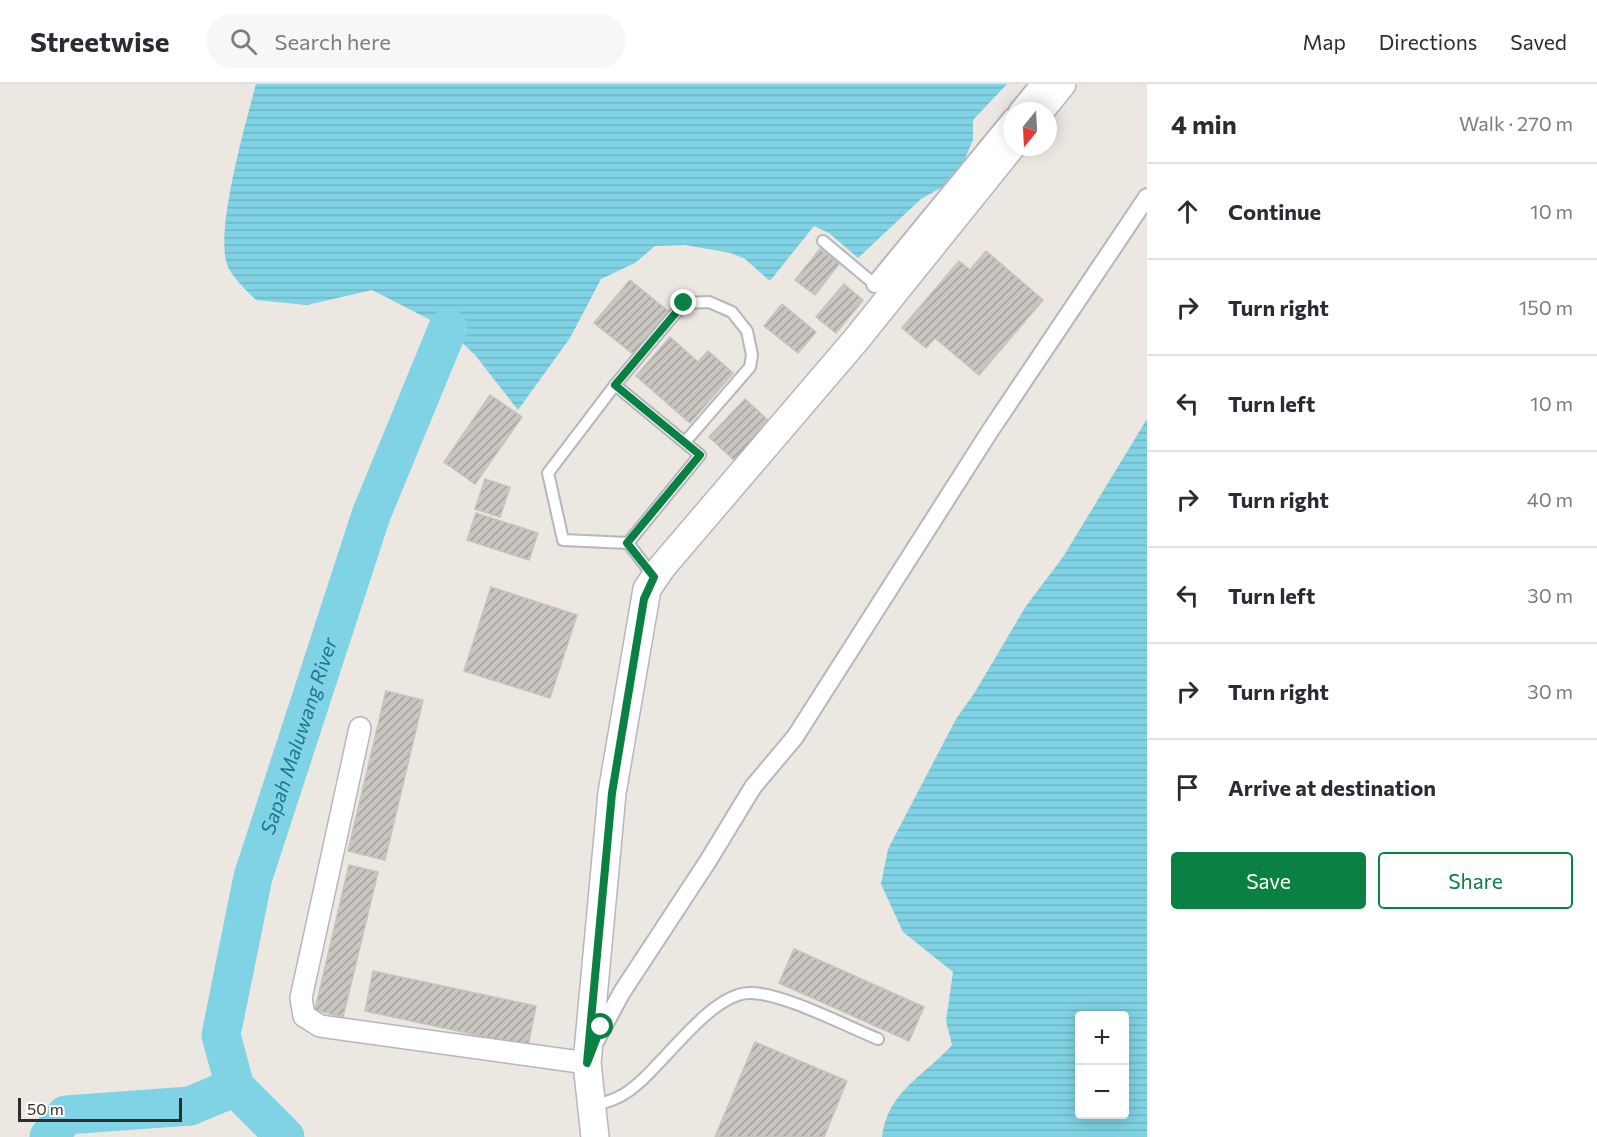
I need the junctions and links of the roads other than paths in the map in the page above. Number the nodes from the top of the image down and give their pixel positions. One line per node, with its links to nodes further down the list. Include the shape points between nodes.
1 (1039, 84): 3 (street)
2 (1062, 84): 4 (street)
3 (1024, 102)
4 (1047, 102)
5 (1003, 129): 9 (street)
6 (1003, 156): 9 (street)
7 (1147, 197): 16 (street, via 990,431 795,737 753,787 621,992)
8 (823, 241): 9 (lane)
9 (883, 291): 13 (street)
10 (615, 385): 11 (lane); 11 (lane, via 684,303 709,302 732,312 747,331 750,367); 12 (lane, via 548,473 563,540)
11 (685, 442): 12 (lane, via 700,455)
12 (627, 543): 13 (lane)
13 (654, 577): 16 (street, via 644,599 612,793)
14 (360, 728): 16 (street, via 301,998 304,1016 320,1026)
15 (878, 1039): 17 (lane, via 777,998 747,993 721,1004 635,1086 616,1099)
16 (587, 1063): 17 (street)
17 (592, 1106): 18 (street)
18 (595, 1137)

